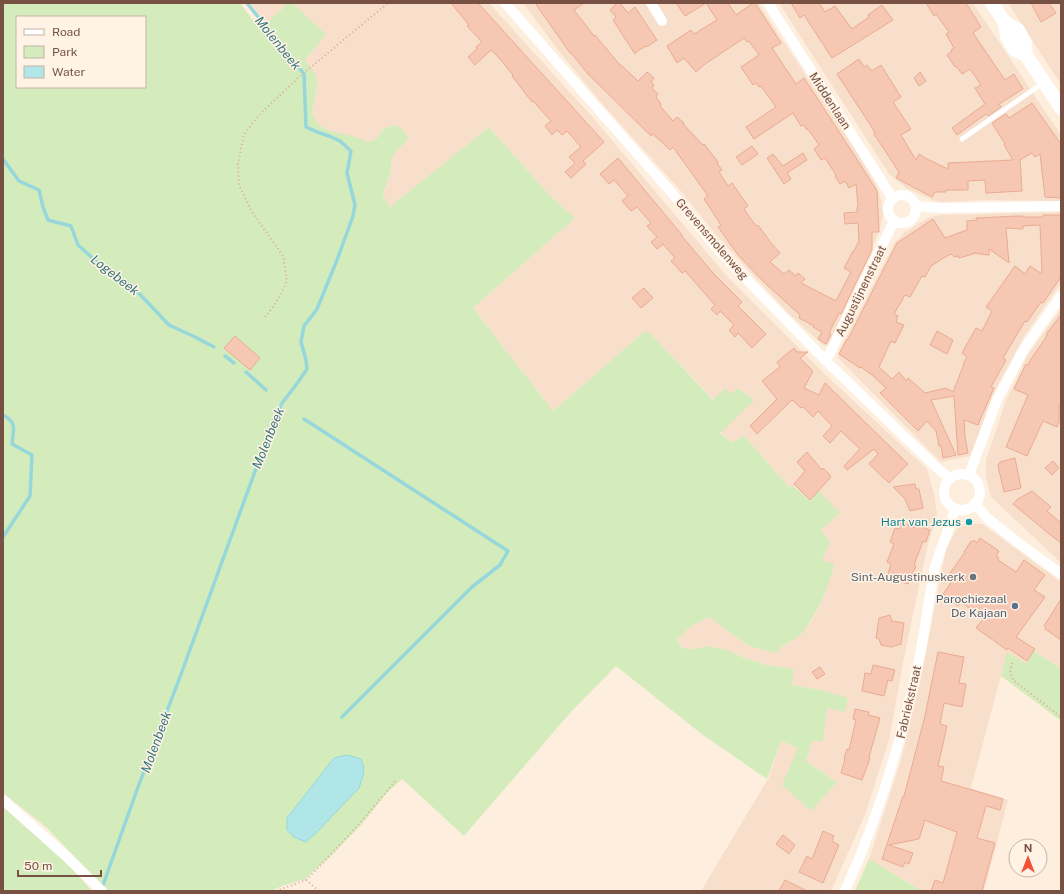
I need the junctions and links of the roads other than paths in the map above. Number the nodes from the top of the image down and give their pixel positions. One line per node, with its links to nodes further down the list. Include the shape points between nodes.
1 (504, 3): 14 (street, Grevensmolenweg, via 672,193 721,253)
2 (651, 3): 5 (street)
3 (768, 3): 9 (street, Middenlaan)
4 (992, 3): 6 (street, via 1015,50 1026,55)
5 (662, 21)
6 (1044, 82): 7 (street); 8 (lane)
7 (1061, 108)
8 (962, 139)
9 (893, 199): 10 (street, via 906,196); 12 (street, via 888,209)
10 (916, 206): 11 (street); 12 (street, via 915,214 910,221)
11 (1061, 206)
12 (894, 221): 14 (street, Augustijnenstraat)
13 (1061, 296): 15 (street, via 1024,349 997,400)
14 (826, 361): 16 (street, Grevensmolenweg)
15 (969, 475): 16 (street, via 956,475); 17 (street, via 979,487 980,493)
16 (950, 479): 18 (street, via 944,492 948,502)
17 (976, 503): 18 (street, via 966,509); 19 (street, via 987,518)
18 (955, 508): 22 (street, Fabriekstraat, via 935,567 918,667 898,748 861,857)
19 (1061, 574)
20 (3, 800): 21 (street)
21 (99, 888)
22 (845, 891)

